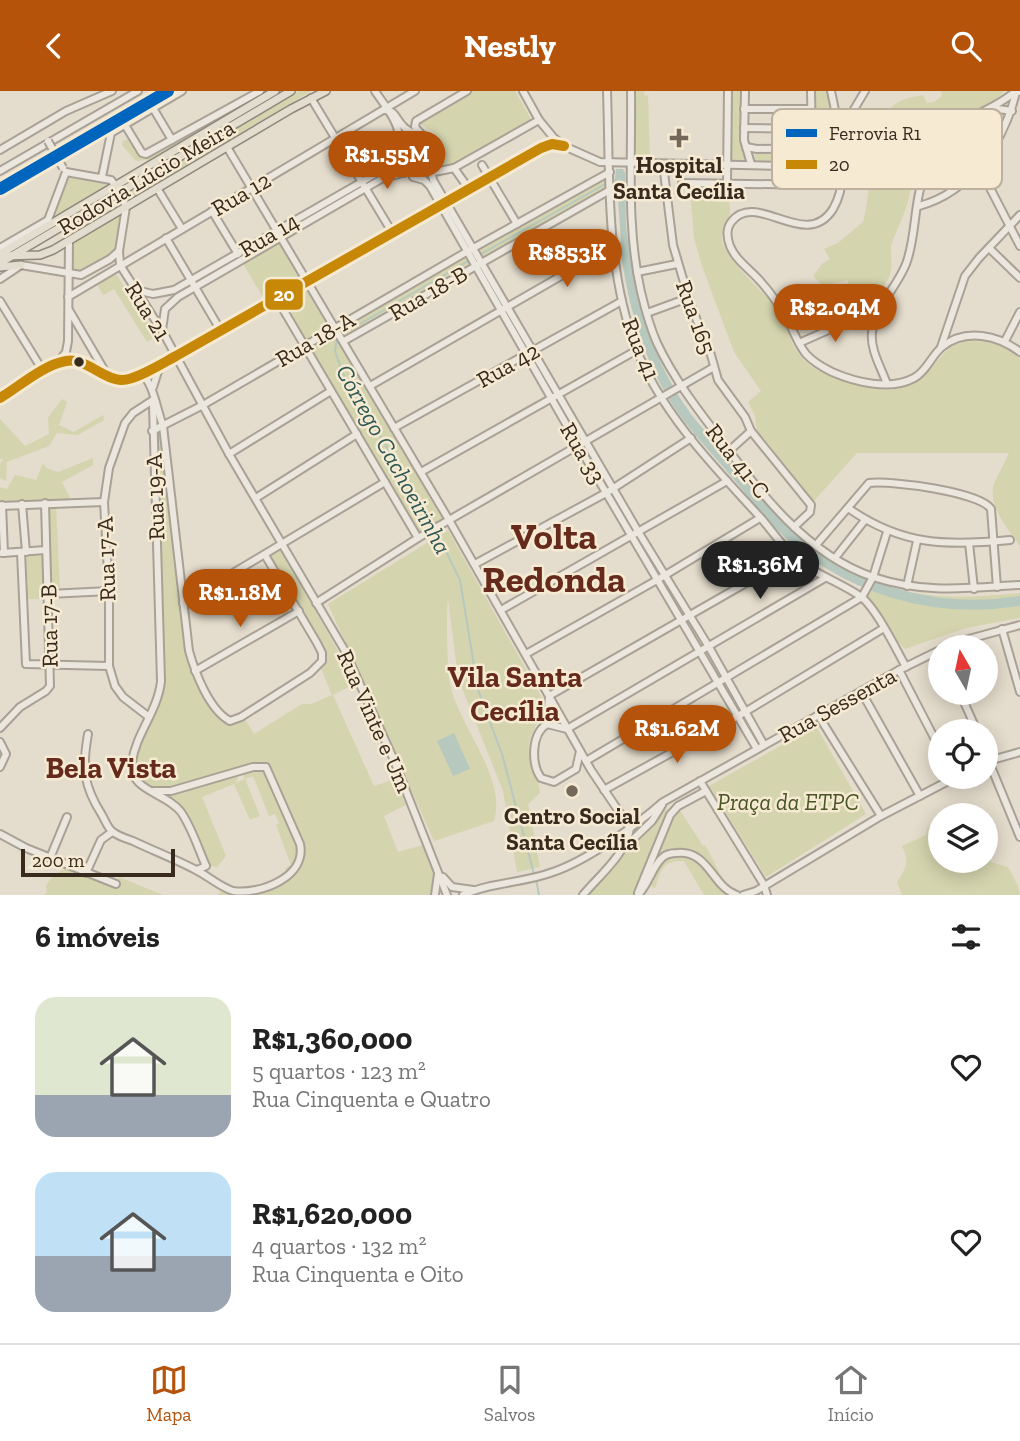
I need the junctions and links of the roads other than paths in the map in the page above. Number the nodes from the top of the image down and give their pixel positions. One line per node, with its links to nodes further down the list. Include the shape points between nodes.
1 (112, 91): 50 (street, via 66,111)
2 (138, 91): 62 (street)
3 (182, 91): 22 (street)
4 (260, 91): 41 (street)
5 (275, 91): 74 (main road, Rodovia Lúcio Meira)
6 (291, 91): 74 (main road, Rodovia Lúcio Meira)
7 (319, 91): 24 (street)
8 (326, 91): 21 (main road)
9 (376, 91): 25 (street)
10 (415, 91): 25 (street, Rua 12)
11 (467, 91): 39 (street, via 416,121)
12 (523, 91): 33 (street)
13 (607, 91): 59 (street, Rua 41)
14 (631, 91): 54 (street, Rua 41-C)
15 (728, 91): 56 (street)
16 (745, 91): 26 (street)
17 (811, 91): 27 (street)
18 (831, 91): 28 (street)
19 (865, 91): 29 (street)
20 (1018, 92): 23 (street); 32 (street)
21 (312, 98): 24 (main road); 40 (street)
22 (153, 108): 34 (street); 41 (street)
23 (990, 108): 30 (street)
24 (291, 109): 43 (main road)
25 (385, 109): 39 (street, via 405,129); 40 (street, Rua 12); 51 (street, via 397,129)
26 (744, 109): 27 (street); 35 (street)
27 (811, 109)
28 (835, 109)
29 (854, 109)
30 (997, 109)
31 (1002, 110): 32 (street)
32 (1012, 111): 38 (street)
33 (539, 120): 37 (street); 47 (street)
34 (125, 125): 41 (street, via 144,154); 65 (street, via 111,133)
35 (744, 128): 36 (street); 45 (street)
36 (772, 128)
37 (546, 129): 44 (street); 46 (street)
38 (1002, 132)
39 (420, 135): 51 (street, via 405,137); 63 (street, via 436,151)
40 (335, 138): 71 (street); 73 (street, Rua 12)
41 (172, 140)
42 (48, 141): 61 (street, bridge)
43 (227, 146): 72 (main road); 73 (street)
44 (564, 146): 46 (street); 59 (street)
45 (746, 147): 48 (street); 52 (street)
46 (541, 148): 67 (street)
47 (489, 149): 53 (street); 58 (street)
48 (757, 149): 49 (street); 52 (street)
49 (772, 149)
50 (0, 151)
51 (394, 151): 64 (street); 71 (street, Rua 14)
52 (751, 162): 56 (street); 57 (street)
53 (462, 164): 58 (street); 60 (street)
54 (630, 164): 55 (street); 59 (street); 108 (street, Rua 41-C)
55 (663, 164): 56 (street); 103 (street, Rua 165)
56 (727, 164): 68 (street)
57 (772, 164)
58 (482, 165): 67 (street)
59 (610, 166): 76 (street, Rua 41); 86 (street, Rua 18-A)
60 (454, 168): 63 (street); 75 (street)
61 (64, 170): 65 (street); 95 (street, via 49,219)
62 (0, 171)
63 (429, 172): 66 (street); 81 (street)
64 (403, 173): 66 (street); 71 (street, Rua 14)
65 (102, 177): 74 (street)
66 (413, 177): 81 (street, via 426,181)
67 (490, 177): 75 (street); 86 (street)
68 (727, 182): 69 (street); 70 (street)
69 (772, 183)
70 (682, 184)
71 (363, 185): 89 (street); 90 (street, Rua 14)
72 (157, 188): 83 (main road); 88 (street)
73 (251, 188): 84 (street, Rua 12); 90 (street)
74 (119, 189): 83 (street); 99 (main road, Rodovia Lúcio Meira); 100 (main road, Rodovia Lúcio Meira)
75 (469, 189): 81 (street)
76 (610, 189): 93 (street, Rua 41); 102 (street, Rua 18-B)
77 (839, 189): 133 (street, via 830,213 821,221 797,225 753,212 740,215 728,229 733,253 773,297)
78 (922, 189): 82 (street)
79 (951, 189): 82 (street)
80 (989, 189): 87 (street)
81 (444, 203): 89 (street); 97 (street)
82 (919, 206): 147 (street, via 907,261 874,320 878,363)
83 (126, 207): 92 (main road); 98 (street)
84 (212, 211): 88 (street, Rua 12); 101 (street)
85 (1020, 215): 87 (street)
86 (517, 224): 97 (street, Rua 18-A)
87 (1010, 226): 94 (street); 96 (street)
88 (182, 229): 91 (street, Rua 12)
89 (392, 232): 112 (street)
90 (278, 234): 101 (street, Rua 14); 112 (street)
91 (166, 238): 106 (street, Rua 12); 113 (street)
92 (69, 241): 99 (main road, via 44,254); 109 (street)
93 (613, 246): 121 (street, Rua 41); 123 (street)
94 (1020, 246)
95 (0, 248)
96 (989, 249): 110 (street); 135 (street, via 965,276)
97 (471, 250): 102 (street, Rua 33); 127 (street, Rua 18-A)
98 (119, 251): 106 (street); 109 (street, via 84,274)
99 (16, 254): 100 (main road); 104 (main road, Rodovia Lúcio Meira)
100 (0, 255)
101 (239, 257): 113 (street, Rua 14)
102 (478, 263): 123 (street, Rua 33); 130 (street, Rua 18-B)
103 (677, 264): 108 (street); 118 (street, Rua 165)
104 (0, 265): 105 (main road)
105 (21, 265): 107 (street); 111 (street)
106 (120, 265): 115 (street, Rua 21); 117 (street, Rua 12)
107 (48, 271): 109 (street); 114 (street)
108 (637, 272): 125 (street, Rua 41-C)
109 (68, 274): 114 (street)
110 (1020, 278)
111 (0, 279)
112 (307, 281): 119 (street); 127 (street)
113 (193, 283): 116 (street, Rua 14); 128 (street)
114 (68, 285): 117 (street)
115 (134, 289): 116 (street); 129 (street, Rua 21)
116 (176, 293): 129 (street, Rua 14, via 165,309)
117 (68, 297): 122 (street)
118 (688, 298): 125 (street); 143 (street, Rua 165)
119 (277, 299): 128 (street); 134 (street)
120 (0, 301): 144 (street)
121 (622, 301): 136 (street, Rua 41); 138 (street, Rua 42)
122 (68, 309): 131 (street); 146 (street)
123 (505, 309): 138 (street, Rua 33); 148 (street)
124 (1020, 312): 132 (street)
125 (646, 313): 149 (street, Rua 41-C)
126 (860, 317): 133 (street)
127 (336, 328): 130 (street); 134 (street, Rua 18-A)
128 (221, 331): 139 (street)
129 (162, 332): 139 (street, Rua 21)
130 (343, 340): 148 (street)
131 (68, 341): 140 (street); 141 (street, via 64,356)
132 (1005, 341): 135 (street, via 974,336); 137 (street)
133 (799, 343): 147 (street, via 810,358 834,373)
134 (304, 345): 151 (street); 157 (street, Rua 18-A)
135 (941, 347): 147 (street, via 923,372)
136 (636, 350): 152 (street); 153 (street, Rua 41)
137 (1020, 352)
138 (530, 353): 152 (street, Rua 33); 154 (street, Rua 33); 159 (street, Rua 42)
139 (176, 356): 142 (street); 157 (street, Rua Vinte e Um)
140 (79, 363): 141 (street, via 70,360); 146 (street)
141 (55, 365): 144 (street)
142 (160, 365): 145 (street); 150 (street)
143 (714, 366): 149 (street); 161 (street, Rua 165)
144 (43, 371): 155 (street)
145 (141, 373): 146 (street, via 122,380); 150 (street)
146 (107, 375)
147 (887, 384)
148 (370, 386): 159 (street)
149 (680, 386): 153 (street); 166 (street, Rua 41-C)
150 (152, 389): 156 (street)
151 (331, 391): 162 (street); 167 (street)
152 (558, 392): 154 (street); 164 (street, Rua 33)
153 (661, 396): 163 (street, Rua 41); 164 (street)
154 (551, 397): 165 (street, Rua 33); 168 (street)
155 (0, 398)
156 (153, 400): 158 (street); 160 (street, Rua 19-A); 174 (street, Rua 17-A, via 125,423 109,468)
157 (203, 405): 158 (street, Rua 18-A); 167 (street, Rua Vinte e Um)
158 (163, 426): 160 (street, Rua 18-A); 210 (street)
159 (394, 428): 168 (street)
160 (152, 431): 235 (street, Rua 19-A, via 161,681)
161 (751, 431): 166 (street); 182 (street, Rua 165, via 811,506)
162 (357, 434): 170 (street); 173 (street)
163 (691, 438): 169 (street, Rua 41); 171 (street)
164 (586, 440): 165 (street); 171 (street, Rua 33)
165 (578, 445): 172 (street, Rua 33); 181 (street)
166 (729, 450): 182 (street, Rua 41-C)
167 (229, 454): 173 (street, Rua Vinte e Um)
168 (421, 472): 181 (street)
169 (727, 481): 179 (street, Rua 41); 184 (street)
170 (385, 482): 185 (street); 190 (street)
171 (613, 488): 172 (street); 184 (street, Rua 33)
172 (606, 493): 184 (street, Rua 33); 198 (street)
173 (256, 498): 190 (street, Rua Vinte e Um)
174 (104, 502): 175 (street); 207 (street, Rua 17-A)
175 (45, 503): 176 (street); 192 (street, Rua 17-B)
176 (22, 504): 177 (street); 193 (street)
177 (1, 505): 194 (street)
178 (849, 508): 180 (street); 188 (street, via 869,483 944,490 991,509); 191 (street)
179 (760, 518): 196 (street, Rua 41); 199 (street)
180 (865, 520): 183 (street); 197 (street)
181 (446, 521): 185 (street); 198 (street)
182 (794, 527): 191 (street, Rua 41-C)
183 (887, 532): 187 (street); 201 (street)
184 (636, 534): 199 (street, Rua 33); 202 (street, Rua 33); 212 (street)
185 (418, 538): 211 (street)
186 (1010, 540): 188 (street)
187 (917, 541): 189 (street); 204 (street)
188 (993, 542): 189 (street); 205 (street)
189 (969, 543): 206 (street)
190 (283, 544): 195 (street); 211 (street, Rua Vinte e Um)
191 (816, 545): 197 (street, Rua 41-C)
192 (46, 550): 193 (street); 208 (street, Rua 17-B)
193 (24, 552): 194 (street); 224 (street, via 25,661)
194 (2, 553)
195 (265, 555): 210 (street); 213 (street)
196 (793, 556): 200 (street, Rua 41); 214 (street)
197 (835, 558): 201 (street, Rua 41-C)
198 (475, 564): 212 (street)
199 (665, 576): 202 (street); 214 (street, Rua 33)
200 (825, 578): 209 (street, Rua 41); 220 (street)
201 (872, 579): 204 (street, Rua 41-C); 209 (street)
202 (657, 580): 215 (street, Rua 33); 222 (street)
203 (1020, 585): 205 (street, Rua 41-C)
204 (907, 586): 206 (street, Rua 41-C)
205 (997, 587): 206 (street, Rua 41-C)
206 (974, 589)
207 (109, 591): 208 (street); 225 (street, Rua 17-A)
208 (49, 594): 224 (street, Rua 17-B)
209 (864, 594): 217 (street); 228 (street)
210 (183, 603): 227 (street)
211 (316, 603): 271 (street, Rua Vinte e Um, via 360,681)
212 (500, 610): 222 (street)
213 (299, 611): 227 (street); 227 (street, via 322,661 238,719 226,719)
214 (689, 613): 215 (street); 220 (street, Rua 33)
215 (680, 619): 221 (street, Rua 33); 232 (street)
216 (1020, 625): 218 (street)
217 (884, 628): 226 (street); 233 (street)
218 (1002, 629): 219 (street); 231 (street)
219 (984, 635)
220 (709, 647): 221 (street); 228 (street, Rua 33)
221 (700, 652): 229 (street, Rua 33); 240 (street)
222 (526, 654): 232 (street)
223 (928, 656): 226 (street, Rua Sessenta)
224 (49, 666): 225 (street); 239 (street, Rua 17-B, via 49,688)
225 (109, 666): 235 (street, Rua 17-A, via 123,697)
226 (902, 668): 230 (street, Rua Sessenta); 237 (street)
227 (195, 671)
228 (727, 678): 229 (street); 233 (street, Rua 33)
229 (717, 683): 236 (street, Rua 33); 248 (street)
230 (861, 691): 234 (street, Rua Sessenta); 259 (street)
231 (1020, 692)
232 (549, 696): 238 (street); 240 (street)
233 (745, 712): 236 (street); 243 (street, Rua 33)
234 (818, 715): 243 (street, Rua Sessenta); 262 (street)
235 (149, 717): 256 (street, Rua 19-A, via 132,768 137,782)
236 (737, 717): 244 (street, Rua 33); 255 (street)
237 (928, 723)
238 (547, 724): 240 (street); 250 (street, via 538,732 534,763 538,774 554,782)
239 (0, 727)
240 (567, 729): 245 (street)
241 (88, 734): 265 (street, via 85,780)
242 (0, 742): 249 (street, via 6,754)
243 (764, 745): 244 (street, Rua Sessenta)
244 (757, 749): 252 (street, Rua Sessenta)
245 (580, 751): 248 (street); 250 (street)
246 (1020, 752): 247 (street)
247 (998, 759)
248 (586, 761): 251 (street)
249 (0, 767)
250 (576, 769): 251 (street)
251 (591, 770): 255 (street)
252 (700, 782): 258 (street); 261 (street, Rua Sessenta)
253 (998, 787): 267 (street)
254 (933, 789): 259 (street)
255 (604, 790): 264 (street)
256 (154, 791): 257 (street); 260 (street, Rua 19-A)
257 (171, 791): 260 (street); 270 (street, via 266,767 301,849 289,876 255,892 231,890)
258 (706, 791): 274 (street); 280 (street, via 672,812)
259 (920, 796): 262 (street)
260 (167, 799): 270 (street, via 183,816 206,866)
261 (663, 802): 264 (street, Rua Sessenta); 268 (street, via 652,821)
262 (881, 816): 274 (street)
263 (67, 817): 269 (street)
264 (630, 828): 268 (street); 275 (street, Rua Sessenta, via 572,864)
265 (112, 832): 270 (street); 272 (street, via 101,840)
266 (0, 834): 269 (street)
267 (1020, 837)
268 (617, 855): 279 (street)
269 (50, 858): 272 (street)
270 (197, 870)
271 (438, 872): 275 (street, via 452,887); 276 (street); 277 (street, Rua Vinte e Um)
272 (86, 873): 273 (street)
273 (116, 884)
274 (764, 885): 281 (street); 282 (street)
275 (475, 890): 278 (street)
276 (435, 895)
277 (447, 895)
278 (463, 895)
279 (583, 895)
280 (638, 895): 281 (street, via 661,859 678,852 698,857 728,890)
281 (740, 895)
282 (767, 895)

